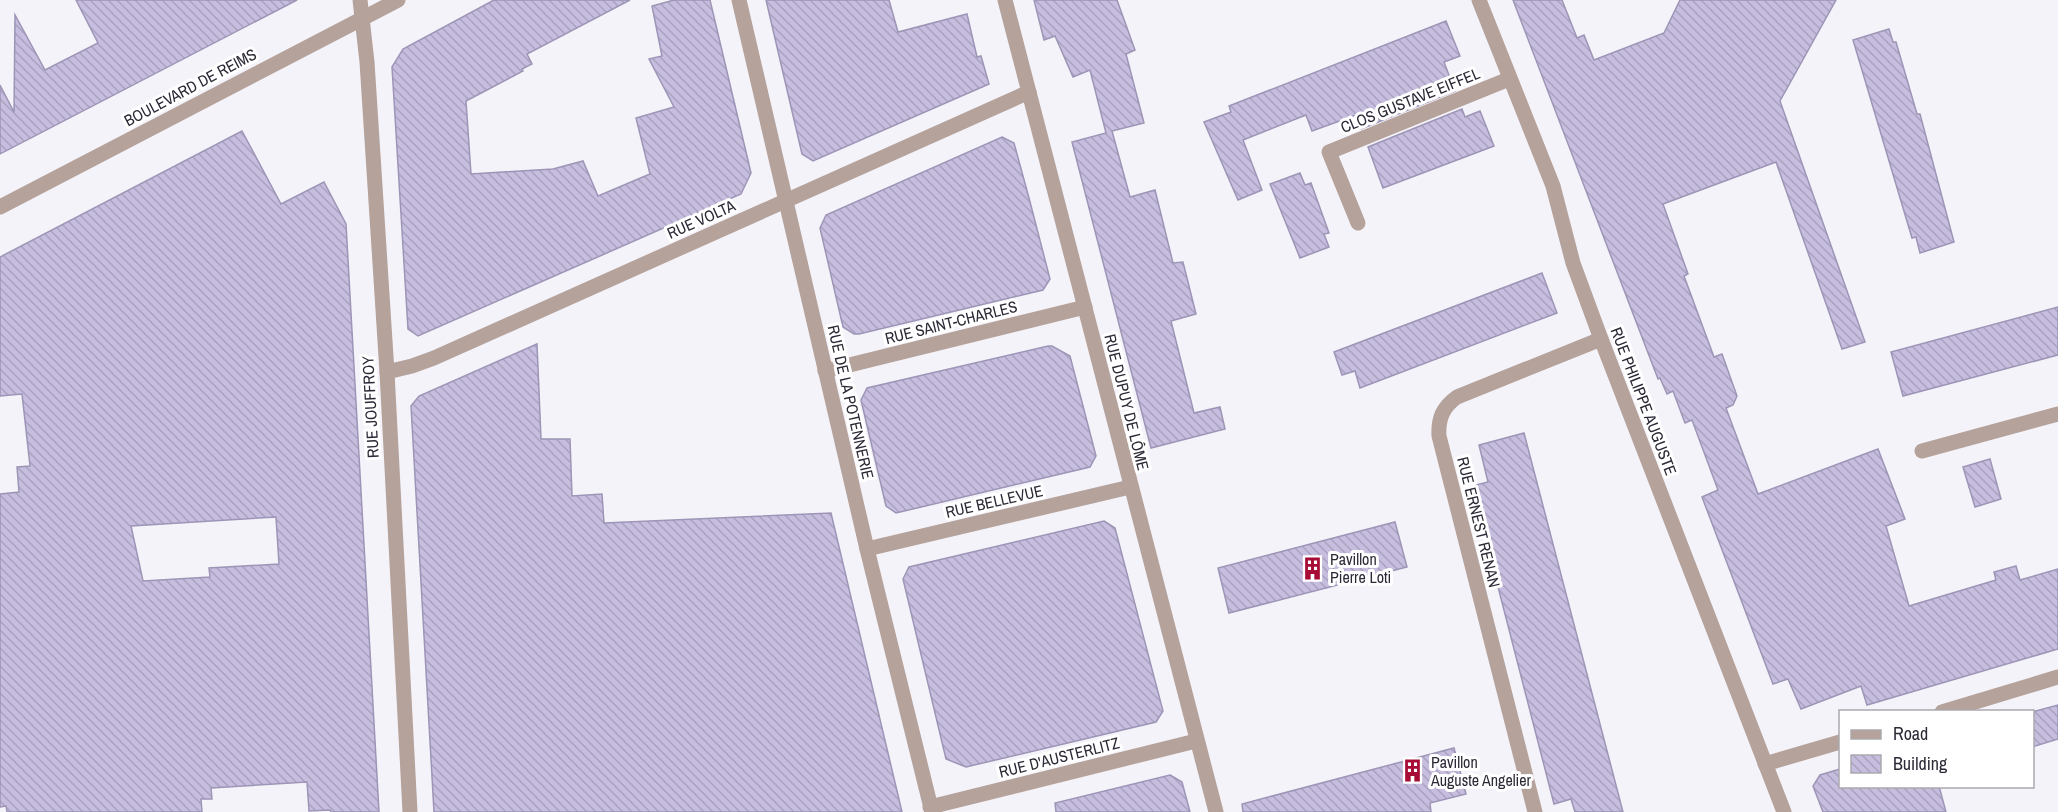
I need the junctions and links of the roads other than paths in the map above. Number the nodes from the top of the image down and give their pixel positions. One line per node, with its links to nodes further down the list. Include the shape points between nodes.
1 (360, 0): 6 (street, RUE JOUFFROY)
2 (398, 0): 6 (street, BOULEVARD DE REIMS)
3 (739, 0): 9 (street, RUE DE LA POTENNERIE)
4 (1005, 0): 8 (street, RUE DUPUY DE LÔME)
5 (1479, 0): 7 (street, RUE PHILIPPE AUGUSTE)
6 (362, 19): 10 (street, BOULEVARD DE REIMS); 15 (street, RUE JOUFFROY)
7 (1509, 79): 11 (street, CLOS GUSTAVE EIFFEL, via 1329,152); 13 (street, RUE PHILIPPE AUGUSTE, via 1553,186 1573,263)
8 (1029, 92): 9 (street, RUE VOLTA); 12 (street, RUE DUPUY DE LÔME)
9 (786, 200): 14 (street, RUE DE LA POTENNERIE); 15 (street, RUE VOLTA, via 434,357)
10 (0, 207)
11 (1358, 223)
12 (1084, 308): 14 (street, RUE SAINT-CHARLES); 18 (street, RUE DUPUY DE LÔME)
13 (1601, 339): 24 (street, RUE PHILIPPE AUGUSTE); 28 (street, RUE ERNEST RENAN, via 1457,397 1444,408 1438,425)
14 (825, 371): 19 (street, RUE DE LA POTENNERIE)
15 (387, 372): 26 (street, RUE JOUFFROY)
16 (2058, 414): 17 (street)
17 (1922, 451)
18 (1131, 487): 19 (street, RUE BELLEVUE); 22 (street, RUE DUPUY DE LÔME)
19 (867, 549): 25 (street, RUE DE LA POTENNERIE)
20 (2058, 677): 21 (street)
21 (1945, 710)
22 (1197, 741): 25 (street, RUE D'AUSTERLITZ); 27 (street, RUE DUPUY DE LÔME)
23 (1839, 742): 24 (street)
24 (1765, 764): 29 (street, RUE PHILIPPE AUGUSTE)
25 (931, 810)
26 (410, 812)
27 (1215, 812)
28 (1535, 812)
29 (1784, 812)

